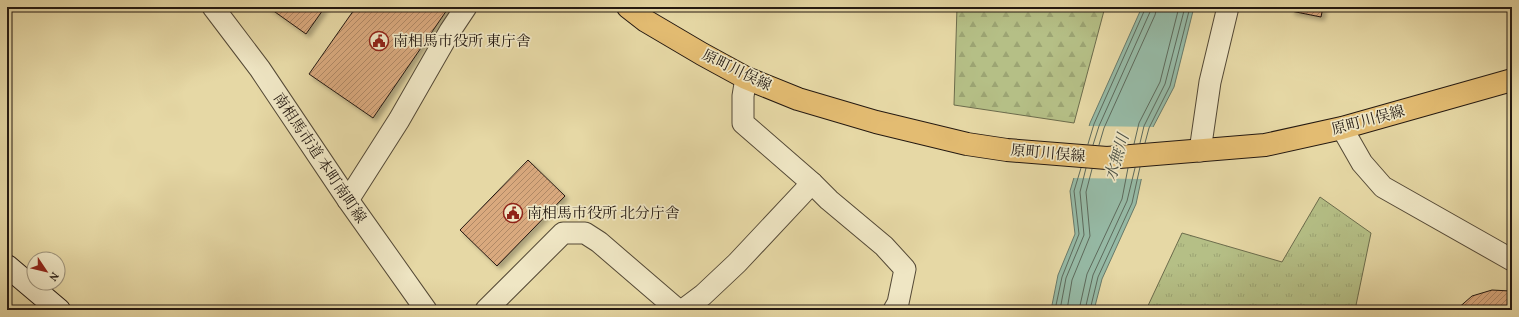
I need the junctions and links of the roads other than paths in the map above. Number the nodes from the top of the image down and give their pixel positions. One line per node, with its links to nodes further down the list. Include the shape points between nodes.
1 (213, 7): 10 (street, 南相馬市道 本町南町線, via 260,69)
2 (466, 7): 10 (street)
3 (628, 7): 5 (main road, 原町川俣線, via 646,21)
4 (1228, 7): 8 (street)
5 (746, 78): 8 (main road, 原町川俣線, via 798,100 967,144 1107,158); 9 (street, via 743,123)
6 (1512, 80): 7 (main road, 原町川俣線)
7 (1342, 128): 8 (main road, 原町川俣線, via 1265,145); 11 (street, via 1362,163 1383,187)
8 (1192, 152)
9 (812, 183): 17 (street, via 737,263); 18 (street, via 884,246 905,269 898,303)
10 (348, 200): 14 (street, 南相馬市道 本町南町線)
11 (1512, 260)
12 (7, 266): 13 (main road)
13 (59, 310)
14 (426, 310)
15 (486, 310): 16 (street, via 563,233 585,233)
16 (678, 310)
17 (683, 310)
18 (894, 310)

